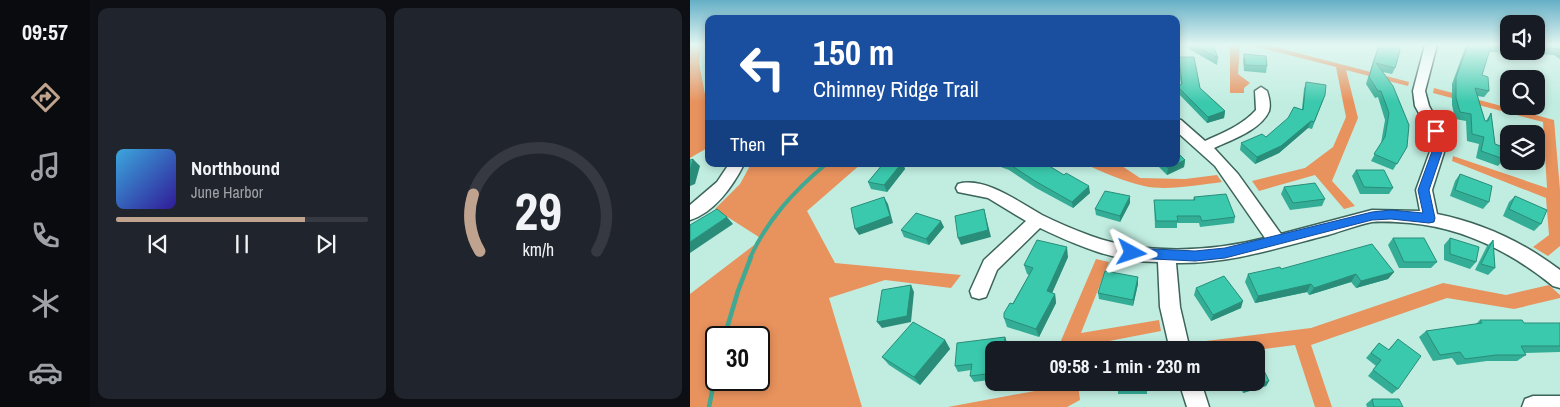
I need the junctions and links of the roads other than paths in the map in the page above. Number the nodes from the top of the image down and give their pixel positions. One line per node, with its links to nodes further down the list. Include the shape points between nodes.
1 (1426, 64): 8 (street, via 1420,91 1422,106 1438,135 1439,146 1424,190)
2 (1261, 91): 4 (street, via 1264,104 1260,114)
3 (1180, 126): 4 (street)
4 (1204, 146): 10 (street, via 1233,178)
5 (735, 167): 7 (street, via 730,179 712,198)
6 (964, 188): 9 (street, via 992,193)
7 (690, 214)
8 (1429, 218): 10 (street, via 1391,214 1372,216); 12 (street, via 1494,239)
9 (1038, 220): 11 (street, via 1103,247); 13 (street, via 990,265)
10 (1277, 242): 11 (street, via 1225,253)
11 (1166, 255): 14 (street, via 1170,307)
12 (1560, 280)
13 (979, 291)
14 (1178, 341)
15 (1193, 391): 16 (street)
16 (1198, 407)
17 (1533, 407): 18 (street)
18 (1560, 407)

